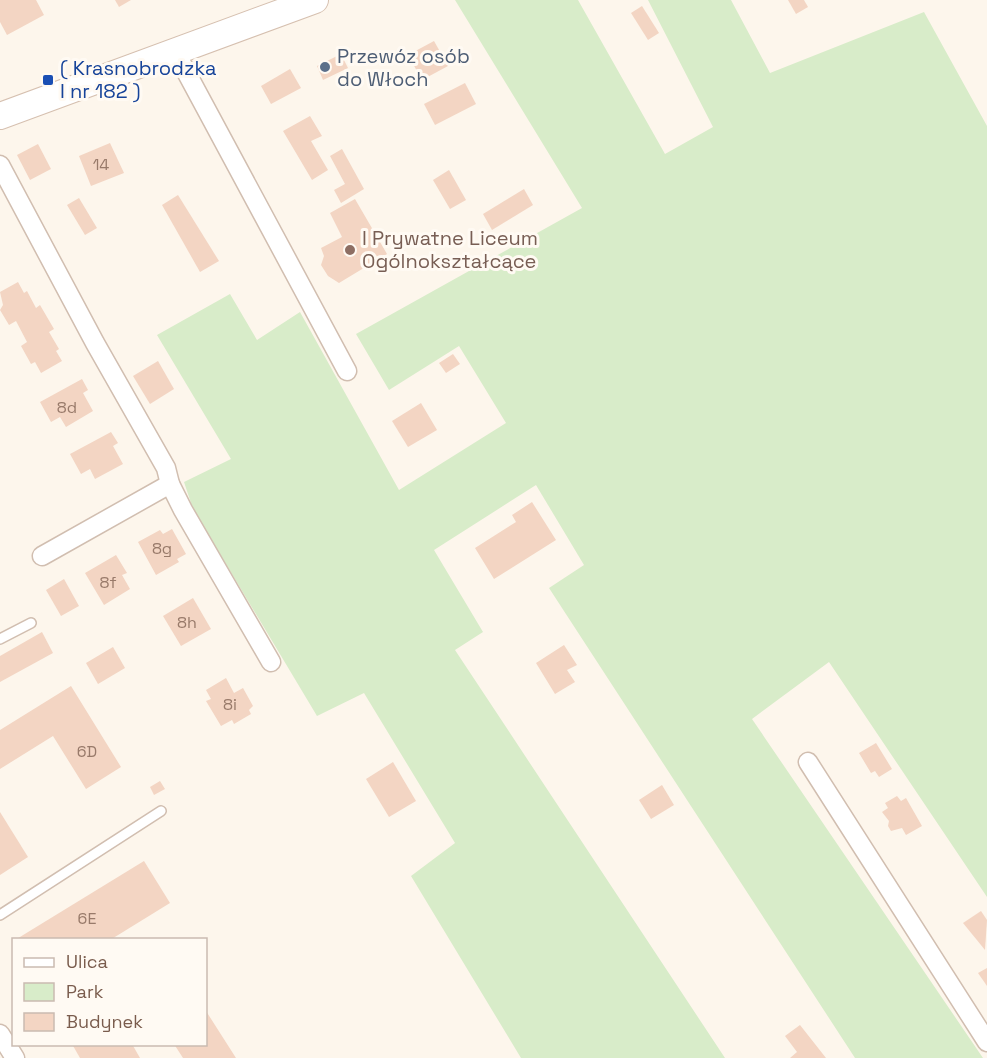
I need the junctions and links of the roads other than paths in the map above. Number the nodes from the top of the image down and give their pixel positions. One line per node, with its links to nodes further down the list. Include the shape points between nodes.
1 (315, 0): 2 (street)
2 (176, 53): 3 (street); 5 (street)
3 (0, 116)
4 (0, 165): 6 (street, via 166,468)
5 (348, 371)
6 (170, 484): 7 (street); 10 (street)
7 (42, 556)
8 (31, 623): 9 (lane)
9 (0, 639)
10 (271, 662)
11 (808, 762): 15 (street)
12 (161, 811): 13 (lane)
13 (0, 915)
14 (0, 1034): 16 (street)
15 (987, 1042)
16 (15, 1058)

